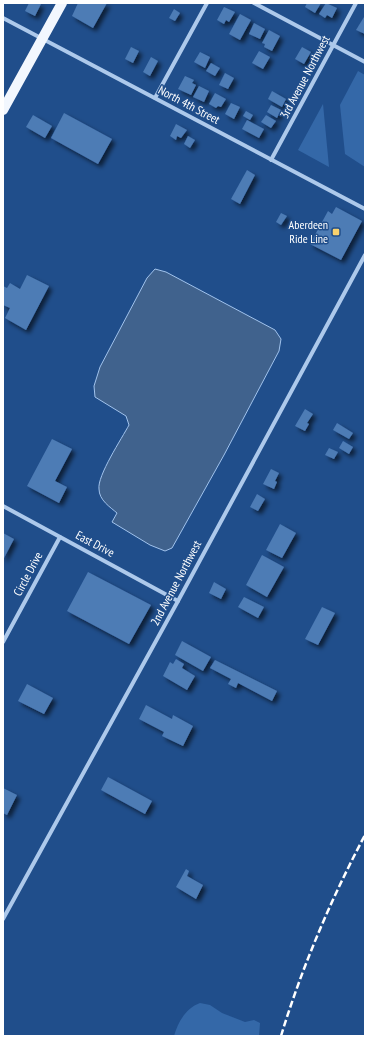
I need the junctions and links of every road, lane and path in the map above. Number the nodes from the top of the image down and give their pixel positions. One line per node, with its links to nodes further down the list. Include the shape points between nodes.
1 (62, 3): 6 (main road)
2 (207, 3): 9 (street)
3 (254, 3): 7 (street)
4 (356, 3): 7 (street, 3rd Avenue Northwest)
5 (3, 18): 6 (street, North 4th Street)
6 (43, 39): 9 (street, North 4th Street); 10 (main road)
7 (334, 45): 8 (street); 11 (street, 3rd Avenue Northwest)
8 (365, 62)
9 (155, 98): 11 (street, North 4th Street)
10 (3, 110)
11 (271, 160): 12 (street, North 4th Street)
12 (365, 209)
13 (365, 254): 16 (street, 2nd Avenue Northwest)
14 (3, 506): 15 (street, East Drive)
15 (60, 537): 16 (street, East Drive); 17 (street, Circle Drive)
16 (178, 601): 18 (street, 2nd Avenue Northwest)
17 (3, 642)
18 (3, 919)

